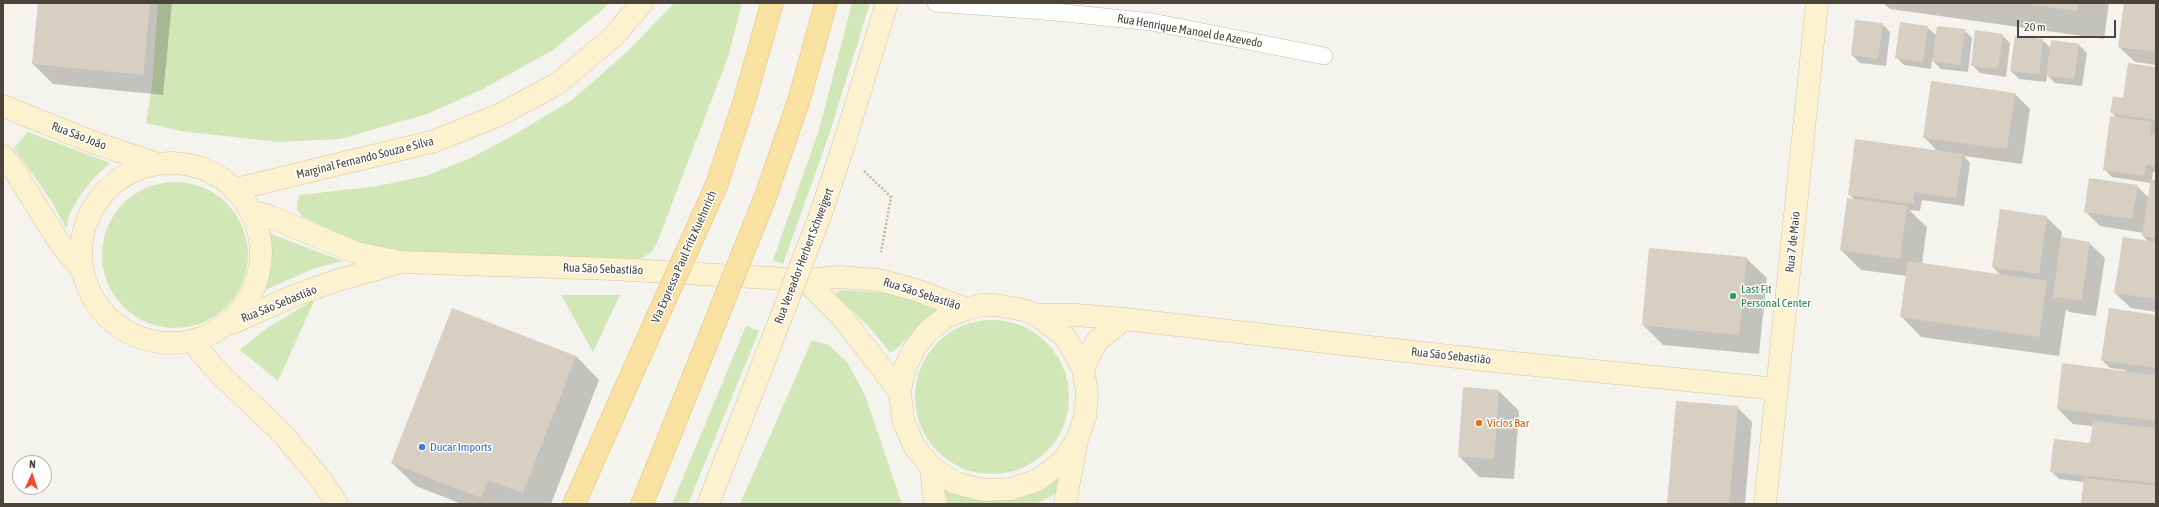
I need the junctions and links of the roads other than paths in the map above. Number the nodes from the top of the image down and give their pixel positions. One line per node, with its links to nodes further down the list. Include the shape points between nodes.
1 (642, 3): 11 (street, Marginal Fernando Souza e Silva, via 613,37 557,84 499,115 435,141)
2 (772, 3): 27 (main road, Via Expressa Paul Fritz Kuehnrich, bridge, via 745,99 717,184)
3 (826, 3): 28 (main road, bridge, via 799,100 765,198)
4 (887, 3): 29 (street, Rua Vereador Herbert Schweigert, bridge, via 820,216)
5 (936, 3): 7 (lane, Rua Henrique Manoel de Azevedo, via 1152,22)
6 (1817, 3): 22 (street, Rua 7 de Maio)
7 (1324, 56)
8 (3, 106): 10 (street, Rua São João, via 95,143)
9 (3, 156): 14 (street, via 31,195 58,242)
10 (155, 163): 11 (street, via 184,163 212,172); 14 (street, via 132,171 112,184 96,201 85,223 80,246)
11 (236, 190): 12 (street)
12 (252, 211): 13 (street, Rua São Sebastião, via 357,253); 19 (street, via 261,235 262,261 256,286 244,307)
13 (401, 262): 15 (street, Rua São Sebastião, via 613,268); 19 (street, Rua São Sebastião, via 296,295)
14 (82, 270): 20 (street, Rua São Sebastião, via 93,298 103,313 122,328 143,339 167,344)
15 (805, 280): 16 (street, Rua São Sebastião, via 840,277 880,280); 23 (street, via 845,321)
16 (967, 308): 17 (street, via 996,304 1024,310); 23 (street, via 946,317 923,337 904,370)
17 (1037, 316): 18 (street, Rua São Sebastião, via 1076,315); 21 (street, via 1066,338)
18 (1124, 320): 21 (street, via 1096,342); 22 (street, Rua São Sebastião)
19 (226, 326): 20 (street, Rua São Sebastião)
20 (191, 341): 26 (street, via 220,375 283,434 322,481)
21 (1083, 370): 24 (street, via 1087,393 1085,417)
22 (1777, 389): 32 (street, Rua 7 de Maio)
23 (900, 392): 25 (street, via 903,420 914,446)
24 (1077, 440): 25 (street, via 1061,463 1038,480 1011,489 983,490 955,482); 31 (street)
25 (931, 467): 30 (street)
26 (337, 504)
27 (574, 504)
28 (642, 504)
29 (708, 504)
30 (935, 504)
31 (1065, 504)
32 (1765, 504)

